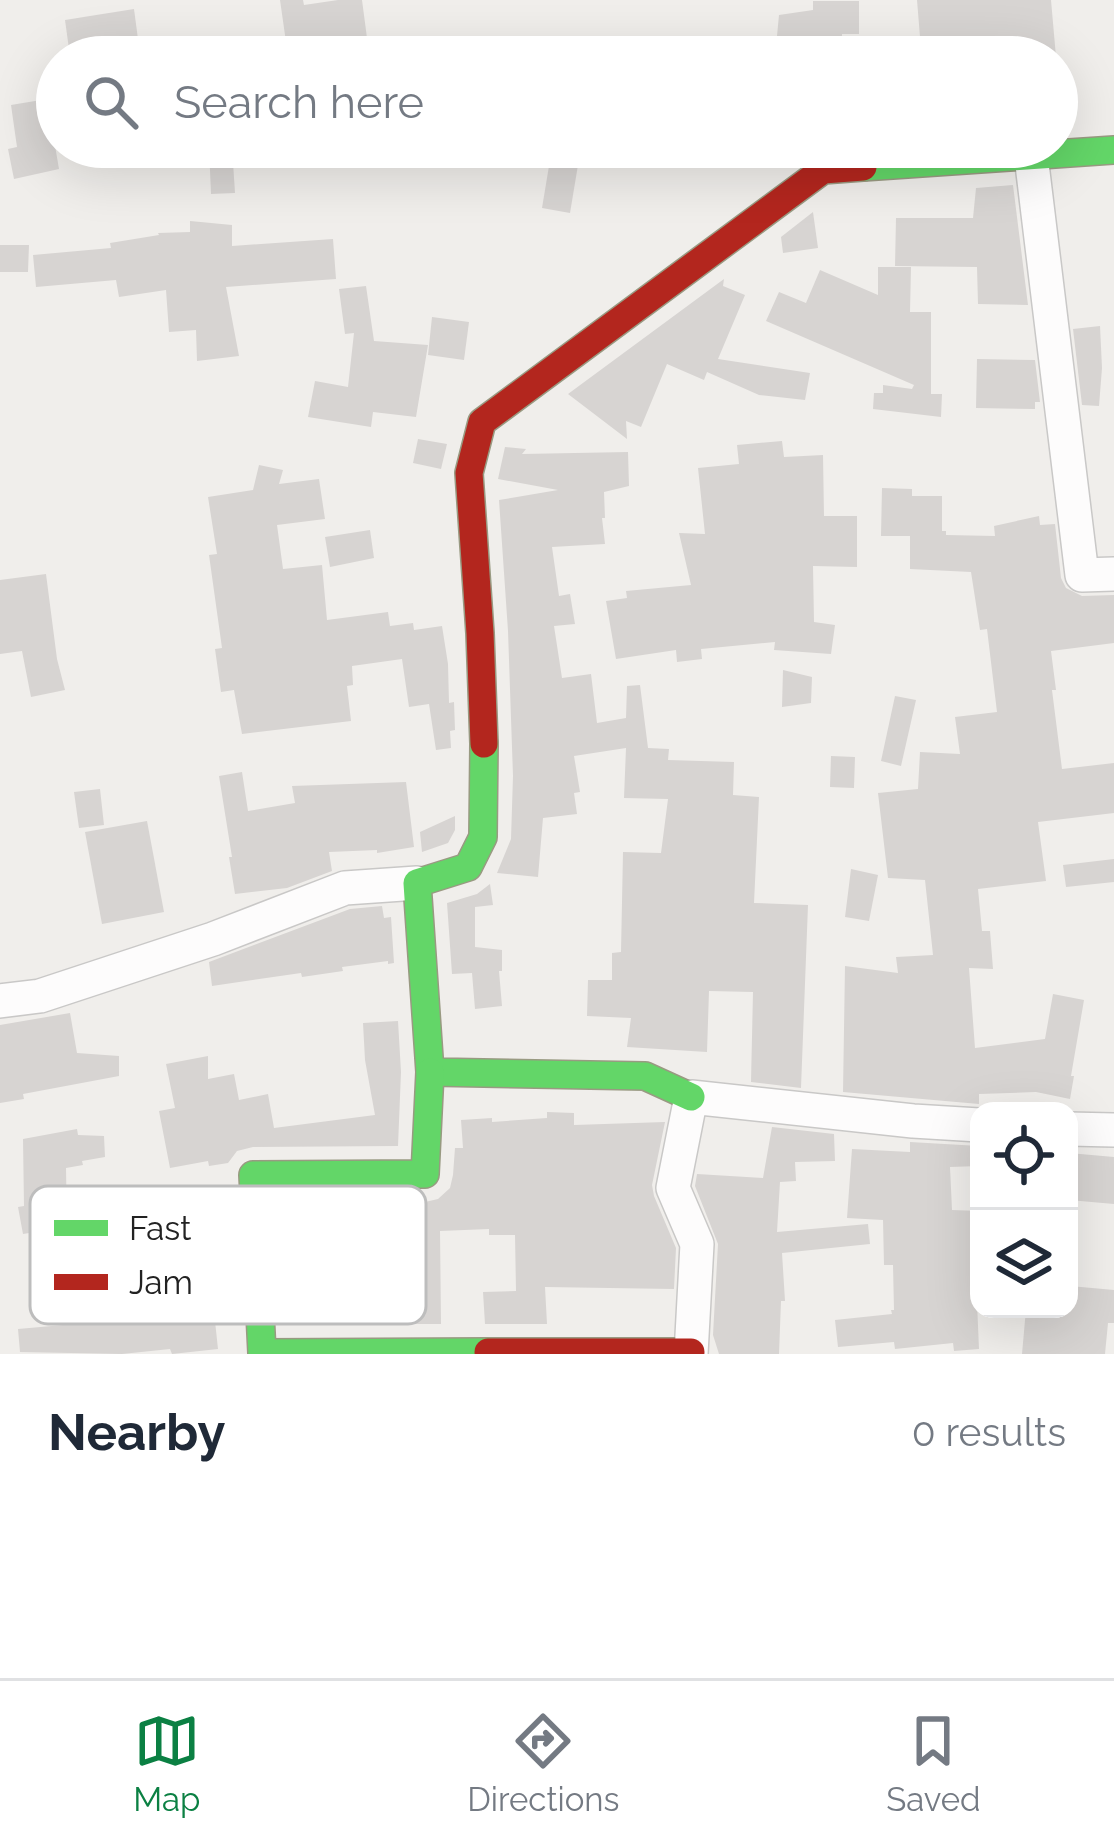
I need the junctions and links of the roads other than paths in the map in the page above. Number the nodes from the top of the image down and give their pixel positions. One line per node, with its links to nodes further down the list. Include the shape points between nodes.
1 (1114, 150): 2 (street)
2 (1078, 153)
3 (853, 168): 6 (street, via 823,170 482,422 470,473 483,837 468,867)
4 (1032, 168): 5 (street, via 1082,574)
5 (1114, 574)
6 (417, 883): 7 (street, via 345,888 40,996); 8 (street)
7 (0, 1000)
8 (430, 1072): 9 (street, via 646,1076); 13 (street, via 425,1174 253,1175)
9 (691, 1097): 10 (street); 15 (street, via 673,1188 697,1244)
10 (970, 1124)
11 (1078, 1129): 12 (street)
12 (1114, 1130)
13 (254, 1186)
14 (261, 1324): 15 (street, via 262,1353)
15 (691, 1353)

